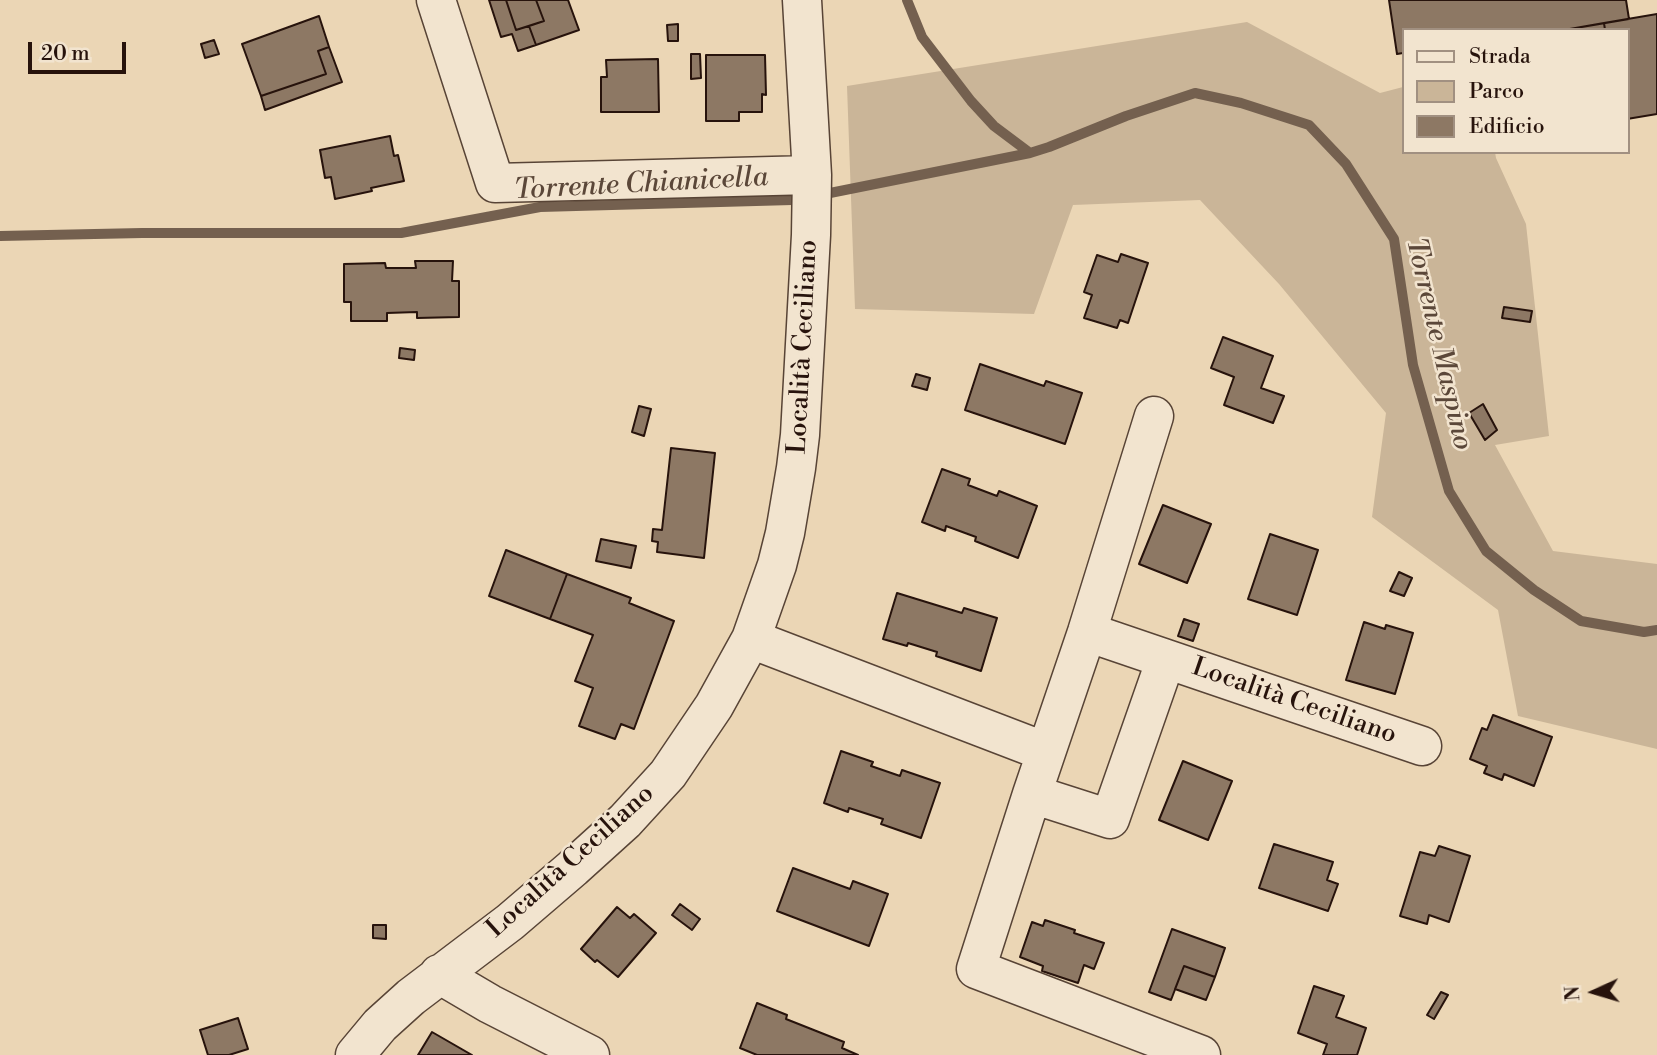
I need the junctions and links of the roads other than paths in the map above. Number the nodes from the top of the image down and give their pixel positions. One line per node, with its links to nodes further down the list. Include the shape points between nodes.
1 (436, 0): 3 (street, via 495,183)
2 (802, 0): 3 (street, Località Ceciliano)
3 (812, 175): 6 (street, Località Ceciliano, via 796,468 777,565)
4 (1154, 416): 5 (street)
5 (1087, 632): 7 (street, Località Ceciliano); 9 (street)
6 (751, 639): 9 (street); 11 (street, Località Ceciliano, via 714,706 668,774 625,821 510,922)
7 (1166, 659): 8 (street, Località Ceciliano); 10 (street, Località Ceciliano, via 1110,819)
8 (1422, 746)
9 (1046, 752): 10 (street)
10 (1032, 794): 14 (street, via 976,969)
11 (439, 974): 12 (street, Località Ceciliano, via 380,1026); 13 (street)
12 (355, 1055)
13 (590, 1055)
14 (1201, 1055)

